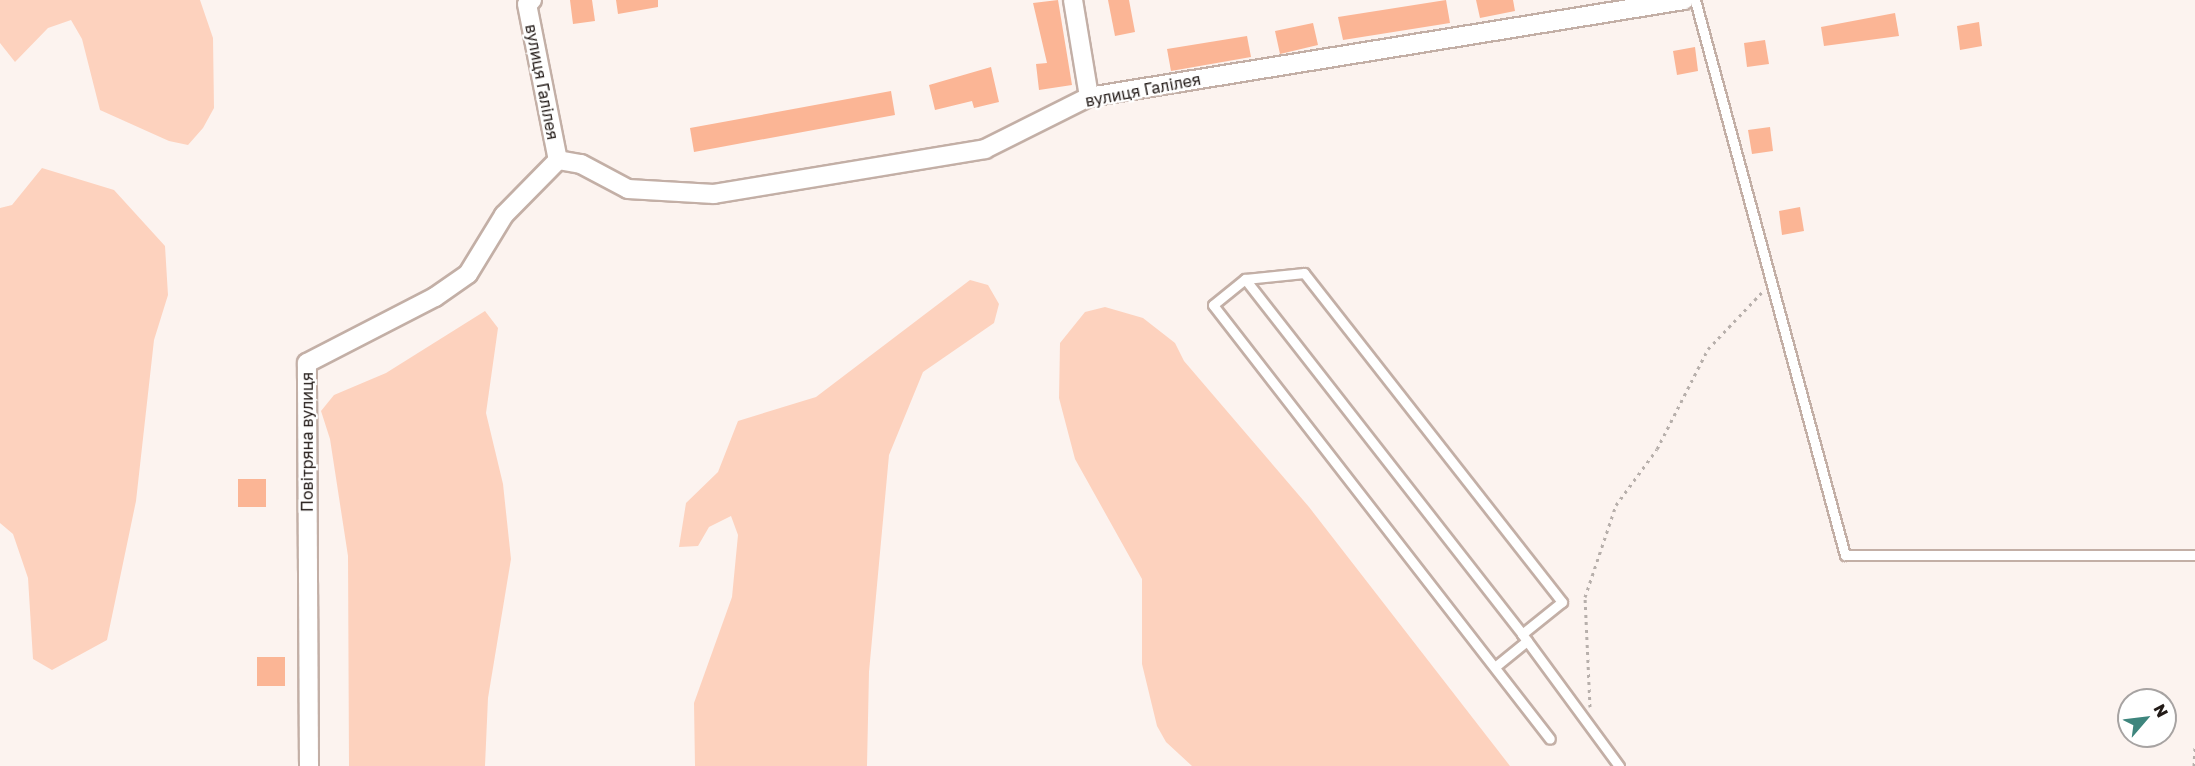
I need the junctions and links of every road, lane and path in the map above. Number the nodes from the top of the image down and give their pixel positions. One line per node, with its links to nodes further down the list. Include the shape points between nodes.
1 (1073, 0): 5 (street)
2 (1684, 0): 5 (street, вулиця Галілея)
3 (1695, 0): 8 (lane)
4 (529, 2): 6 (street, вулиця Галілея)
5 (1089, 97): 6 (street, вулиця Галілея, via 985,149 714,194 628,189 581,164)
6 (558, 160): 15 (street, Повітряна вулиця, via 504,214 468,274 435,297 307,363)
7 (1245, 279): 10 (lane); 10 (lane, via 1304,273 1562,602); 11 (lane, via 1213,305)
8 (1770, 285): 9 (lane, via 1845,555); 12 (path, via 1708,350 1657,449 1616,505 1585,597)
9 (2195, 555)
10 (1525, 638): 11 (lane); 16 (lane)
11 (1496, 666): 13 (lane)
12 (1590, 707)
13 (1550, 739)
14 (2195, 745): 17 (path)
15 (309, 766)
16 (1619, 766)
17 (2194, 766)

